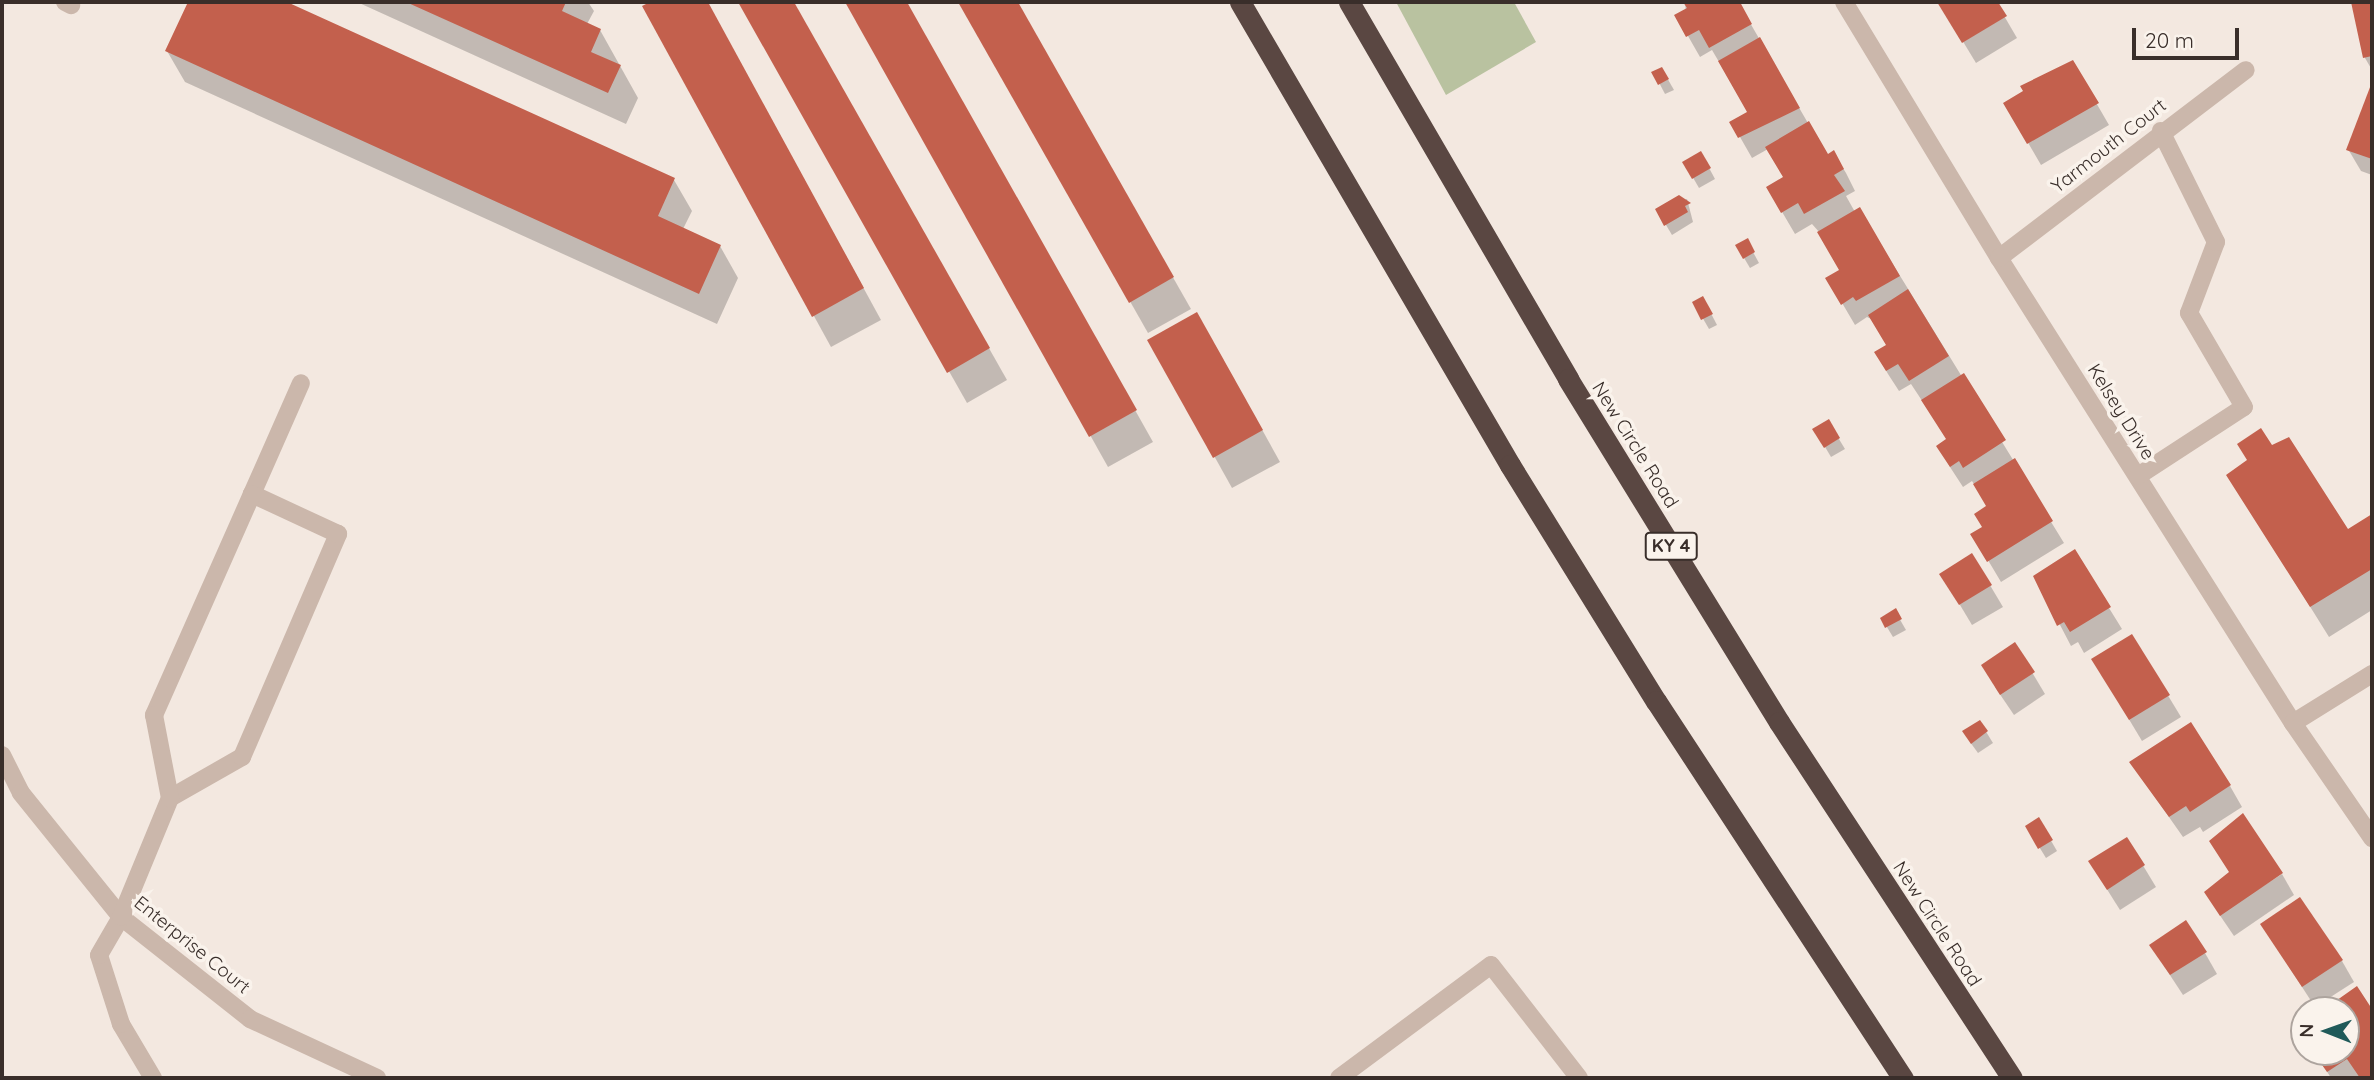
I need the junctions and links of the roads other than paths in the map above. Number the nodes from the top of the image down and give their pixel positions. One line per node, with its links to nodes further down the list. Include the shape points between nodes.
1 (1240, 2): 20 (highway, via 1510,465 1664,713)
2 (1349, 2): 21 (highway, New Circle Road / KY 4, via 1568,379 1706,604)
3 (1844, 2): 6 (street, Kelsey Drive)
4 (2246, 70): 5 (street, Yarmouth Court)
5 (2161, 131): 6 (street, Yarmouth Court); 8 (street, via 2216,242 2189,313 2244,408)
6 (2000, 258): 8 (street, Kelsey Drive)
7 (301, 383): 9 (street)
8 (2137, 476): 11 (street, Kelsey Drive)
9 (252, 494): 13 (street, via 154,715); 13 (street, via 338,534 242,757)
10 (2372, 674): 11 (street)
11 (2293, 723): 14 (street, Kelsey Drive)
12 (2, 755): 15 (street, Enterprise Court, via 21,793)
13 (170, 798): 15 (street)
14 (2372, 838)
15 (121, 917): 16 (street, via 99,954 121,1024); 17 (street, Enterprise Court, via 250,1019)
16 (153, 1078)
17 (377, 1078)
18 (1339, 1078): 19 (street, via 1491,965)
19 (1578, 1078)
20 (1903, 1078)
21 (2012, 1078)

